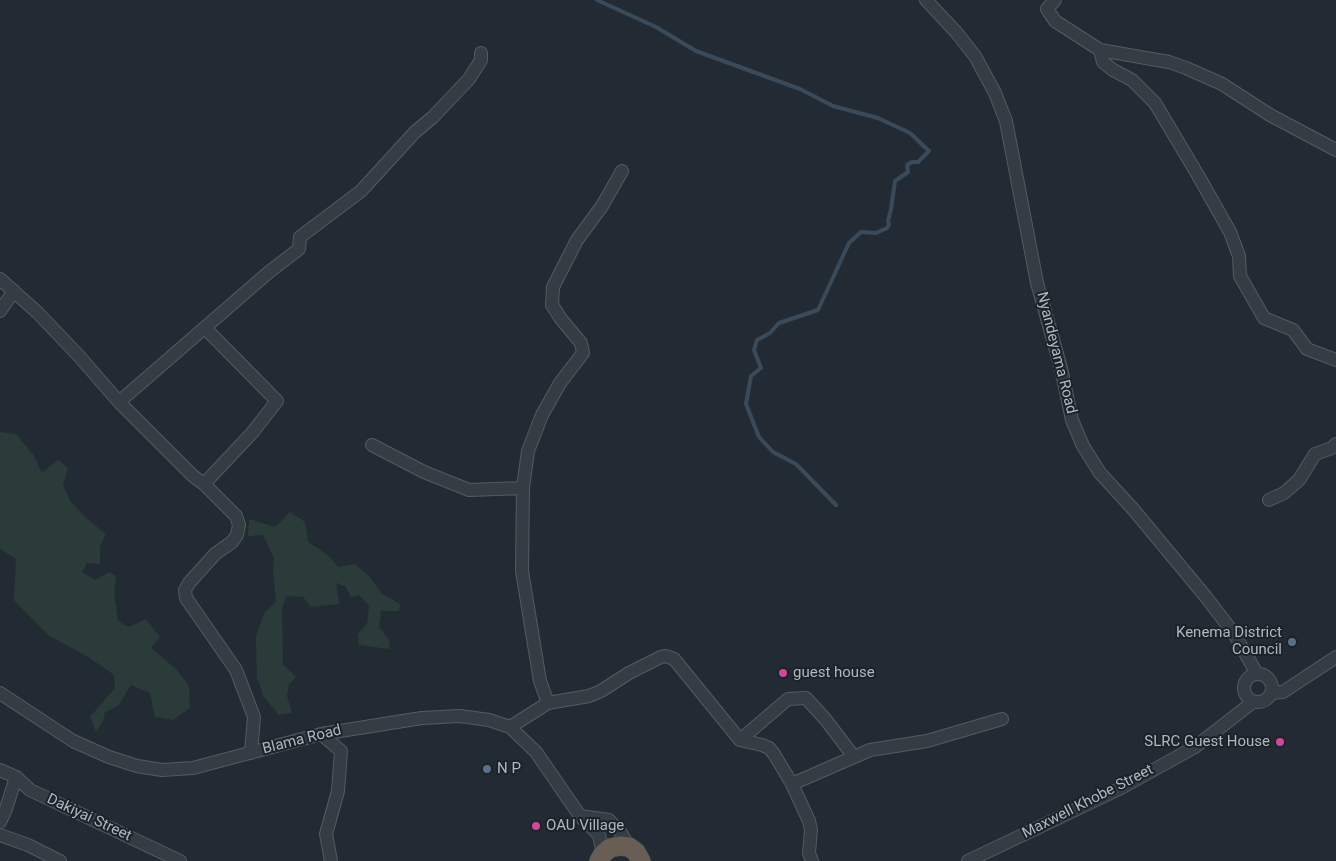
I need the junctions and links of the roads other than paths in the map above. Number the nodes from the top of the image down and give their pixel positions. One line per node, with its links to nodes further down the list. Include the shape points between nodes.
1 (926, 0): 19 (street, Nyandeyama Road, via 975,56 1006,121 1038,283 1072,420 1083,446 1100,473 1235,635)
2 (1055, 0): 3 (street, via 1046,9 1055,21)
3 (1100, 50): 5 (street, via 1186,68 1222,84 1270,115); 11 (street, via 1103,62 1132,80 1155,103 1230,232 1239,256 1240,276 1264,318 1293,330 1306,349)
4 (481, 53): 10 (street, via 469,79 361,191 300,237 299,249)
5 (1336, 150)
6 (622, 171): 16 (street, via 577,240 553,287 552,305 581,343 583,353 560,383 542,416 528,451)
7 (0, 279): 8 (street)
8 (14, 291): 9 (street); 12 (street, via 38,312)
9 (0, 311)
10 (205, 328): 12 (street); 15 (street, via 277,401)
11 (1336, 360)
12 (119, 402): 15 (street, via 192,476)
13 (1336, 444): 17 (street, via 1315,454 1299,480)
14 (372, 445): 16 (street, via 424,472 469,490)
15 (204, 484): 28 (street, via 236,516 239,525 232,542 215,554 189,583 185,590 186,598 236,670 254,717)
16 (523, 488): 23 (street, via 522,571 540,681)
17 (1269, 500)
18 (1336, 657): 20 (street, via 1283,692)
19 (1257, 674): 20 (street, via 1267,677); 22 (street, via 1244,684 1245,694)
20 (1271, 693): 22 (street, via 1264,701)
21 (0, 694): 28 (street, Blama Road, via 73,741 137,766 162,770 193,768)
22 (1253, 702): 42 (street, Maxwell Khobe Street, via 1195,747 1121,788)
23 (548, 703): 25 (street); 27 (street, via 590,696 629,672 665,656 678,663)
24 (1002, 719): 29 (street, via 927,741 870,750)
25 (510, 727): 26 (street, Blama Road, via 460,716 422,718); 33 (street, Blama Road, via 536,752)
26 (322, 734): 28 (street, Blama Road); 40 (street, via 341,751 338,791 326,834)
27 (740, 740): 29 (street, via 788,699 806,698); 32 (street, via 769,748)
28 (251, 753)
29 (854, 757): 32 (street)
30 (0, 770): 31 (street, Dakiyai Street)
31 (16, 777): 34 (street); 39 (street, Dakiyai Street, via 30,790)
32 (792, 784): 41 (street, via 809,821)
33 (580, 816): 36 (street, via 609,820); 37 (street, Blama Road, via 600,835)
34 (0, 822)
35 (0, 835): 38 (street)
36 (635, 854): 37 (highway, via 620,846 610,848)
37 (601, 857)
38 (60, 861)
39 (180, 861)
40 (331, 861)
41 (812, 861)
42 (968, 861)

